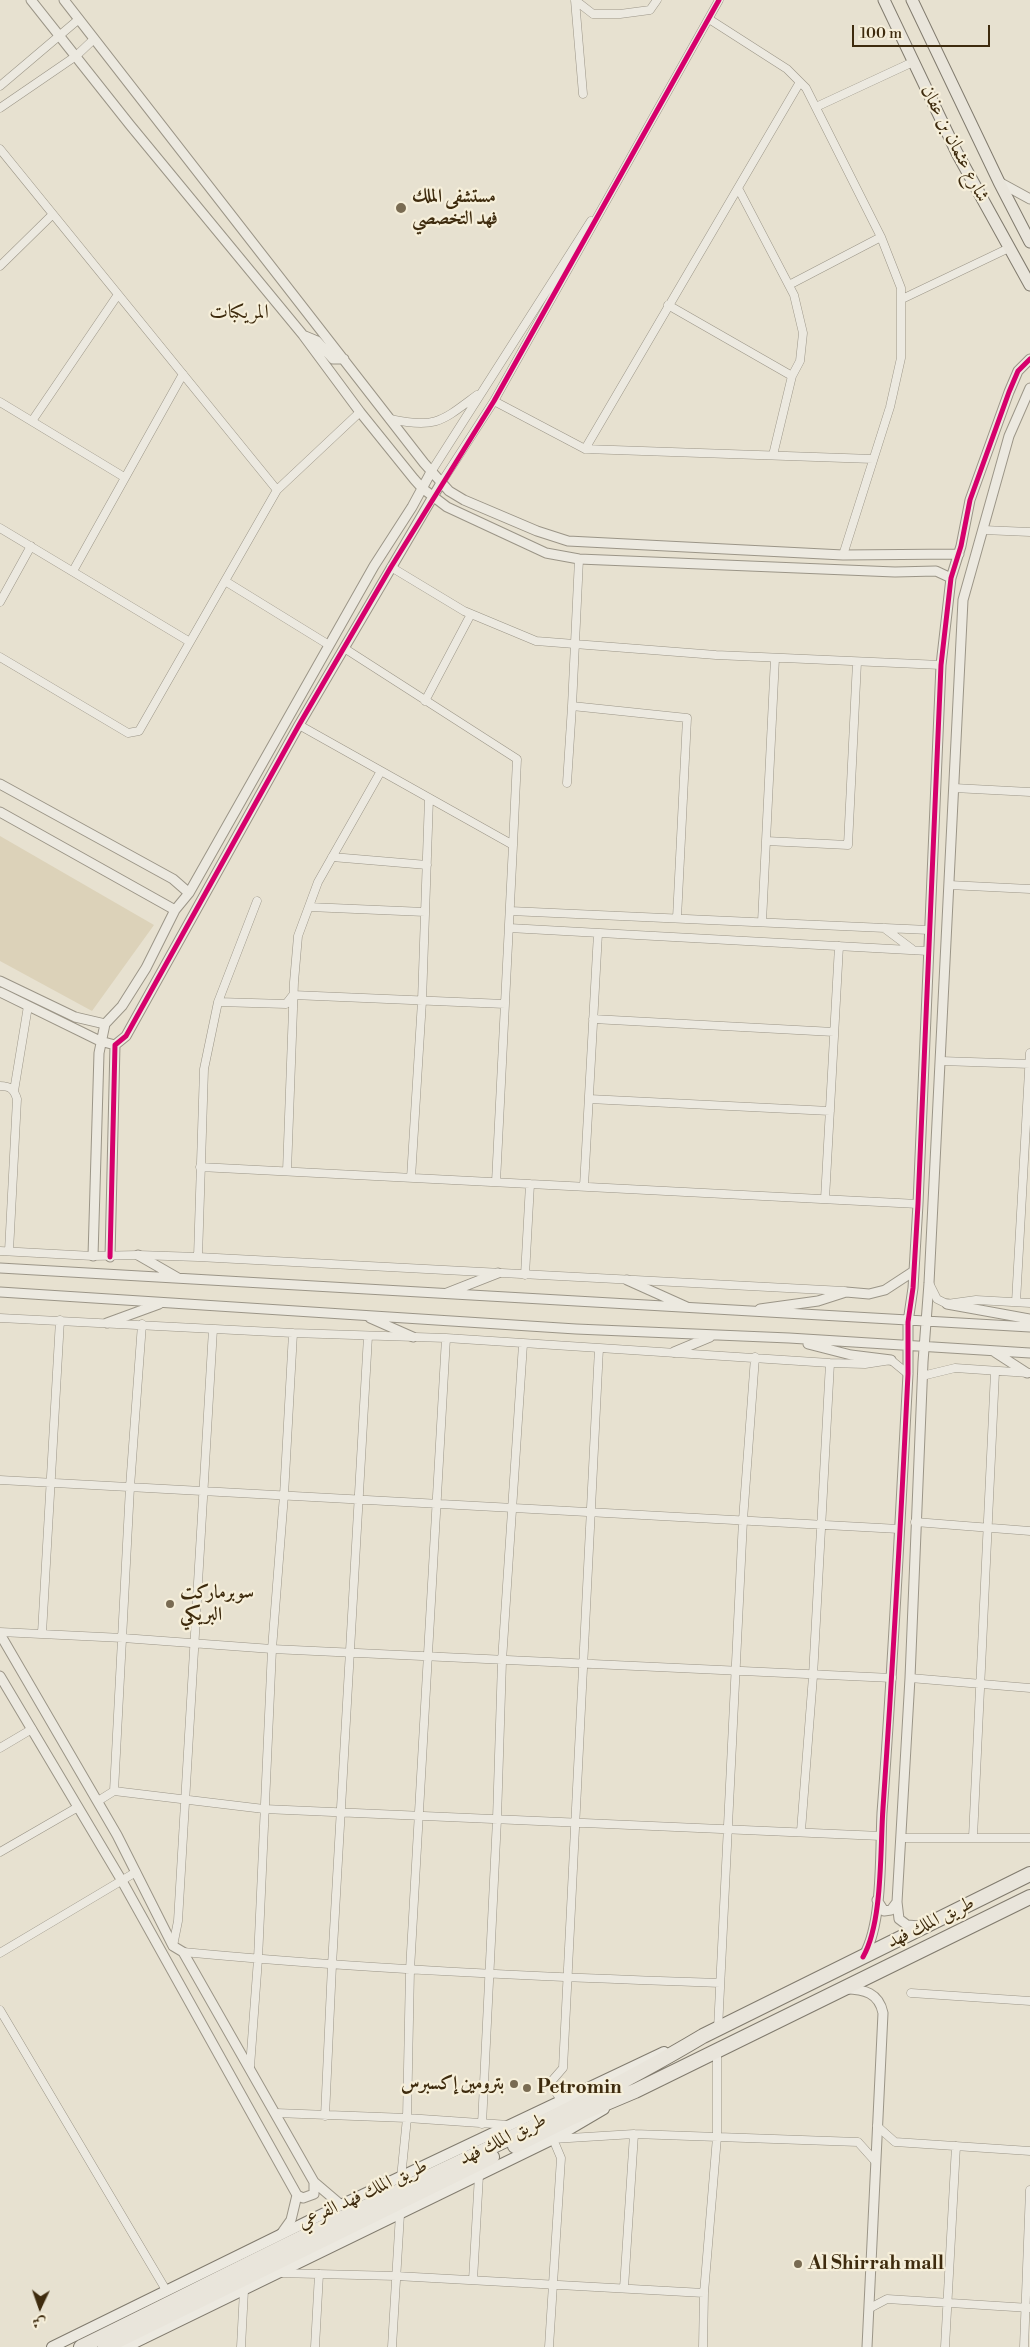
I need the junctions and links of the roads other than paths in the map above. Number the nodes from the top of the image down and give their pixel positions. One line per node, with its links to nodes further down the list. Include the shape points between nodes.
1 (31, 0): 10 (street)
2 (64, 0): 8 (street)
3 (575, 0): 4 (street, via 594,14 650,10); 16 (street)
4 (657, 0)
5 (719, 0): 9 (street)
6 (884, 0): 13 (main road, شارع عثمان بن عفان)
7 (912, 0): 21 (main road, شارع عثمان بن عفان)
8 (79, 19): 10 (street); 11 (street)
9 (709, 19): 14 (street, via 787,69); 20 (street)
10 (60, 37): 12 (street); 15 (street)
11 (94, 39): 12 (street); 35 (street)
12 (76, 56): 18 (street); 34 (street)
13 (913, 62): 17 (street); 27 (main road, شارع عثمان بن عفان, via 957,153)
14 (800, 82): 17 (street); 22 (street)
15 (0, 86)
16 (583, 94)
17 (816, 107): 25 (street)
18 (0, 108)
19 (0, 149): 24 (street)
20 (617, 182): 40 (street); 41 (street)
21 (999, 182): 23 (street); 26 (main road, شارع عثمان بن عفان)
22 (738, 188): 30 (street); 33 (street)
23 (1030, 199)
24 (52, 215): 28 (street); 31 (street)
25 (881, 237): 30 (street); 32 (street)
26 (1030, 242)
27 (1009, 248): 29 (main road, شارع عثمان بن عفان); 32 (street)
28 (0, 266)
29 (1030, 285)
30 (788, 286): 38 (street, via 794,295 804,332 800,361)
31 (117, 296): 37 (street); 45 (street)
32 (902, 298): 48 (street, via 901,358 890,407)
33 (668, 306): 38 (street); 46 (street)
34 (303, 335): 35 (street, via 316,341 333,359); 43 (street)
35 (344, 359): 44 (street)
36 (1030, 359): 59 (street, via 1018,371 991,438 970,500)
37 (183, 374): 50 (street); 53 (street)
38 (792, 376): 47 (street)
39 (1030, 388): 56 (street, via 1009,436)
40 (481, 393): 44 (street, via 445,419 416,424); 49 (street)
41 (494, 401): 46 (street); 51 (street)
42 (0, 402): 45 (street)
43 (360, 412): 52 (street); 53 (street)
44 (390, 419): 49 (street)
45 (32, 421): 50 (street)
46 (585, 449): 47 (street)
47 (773, 455): 48 (street)
48 (873, 458): 60 (street)
49 (431, 472): 51 (street); 52 (street)
50 (124, 477): 63 (street)
51 (442, 483): 54 (street); 60 (street, via 464,500 568,541)
52 (422, 488): 54 (street); 70 (street)
53 (278, 490): 65 (street)
54 (433, 498): 61 (street, via 448,508 546,552); 62 (street)
55 (0, 528): 58 (street)
56 (983, 530): 57 (street); 82 (street, via 963,600)
57 (1030, 532)
58 (32, 546): 63 (street); 66 (street)
59 (959, 554): 60 (street); 64 (street)
60 (843, 555)
61 (579, 559): 64 (street, via 936,571); 69 (street)
62 (391, 567): 67 (street); 71 (street)
63 (73, 571): 68 (street)
64 (951, 578): 75 (street)
65 (226, 581): 68 (street); 70 (street)
66 (0, 602)
67 (471, 614): 69 (street, via 536,641); 76 (street)
68 (190, 642): 72 (street, via 139,731 128,733)
69 (574, 644): 73 (street); 77 (street)
70 (328, 645): 92 (street)
71 (344, 648): 76 (street); 78 (street)
72 (0, 657)
73 (775, 658): 74 (street); 86 (street)
74 (857, 662): 75 (street); 86 (street, via 848,844)
75 (941, 666): 102 (street)
76 (426, 701): 87 (street, via 517,759)
77 (572, 706): 80 (street); 98 (street, via 687,718)
78 (299, 725): 79 (street); 118 (street, via 126,1036)
79 (380, 771): 84 (street); 88 (street)
80 (567, 783)
81 (0, 784): 92 (street, via 173,879)
82 (954, 788): 83 (street); 90 (street)
83 (1030, 792)
84 (429, 798): 87 (street); 89 (street)
85 (0, 812): 95 (street)
86 (766, 841): 99 (street)
87 (513, 845): 96 (street)
88 (332, 858): 89 (street); 94 (street)
89 (427, 865): 97 (street)
90 (949, 885): 91 (street); 120 (street)
91 (1030, 890)
92 (189, 893): 95 (street)
93 (257, 901): 111 (street)
94 (309, 906): 97 (street); 109 (street, via 298,936)
95 (175, 910): 115 (street, via 146,968 122,1006)
96 (510, 910): 98 (street); 100 (street)
97 (425, 912): 110 (street)
98 (676, 918): 99 (street)
99 (762, 922): 101 (street)
100 (509, 928): 103 (street); 112 (street)
101 (884, 928): 102 (street); 105 (street)
102 (929, 930): 106 (street)
103 (598, 933): 104 (street); 114 (street)
104 (839, 946): 105 (street); 116 (street)
105 (913, 950): 106 (street)
106 (928, 951): 134 (street)
107 (0, 981): 115 (street, via 75,1017)
108 (0, 992): 113 (street)
109 (293, 995): 110 (street); 111 (street, via 286,1004); 128 (street)
110 (422, 1001): 112 (street); 129 (street)
111 (218, 1002): 127 (street, via 204,1069)
112 (505, 1004): 130 (street)
113 (28, 1006): 117 (street); 123 (street)
114 (593, 1019): 116 (street); 124 (street)
115 (105, 1024): 117 (street)
116 (834, 1032): 125 (street)
117 (100, 1042): 118 (street); 140 (street)
118 (115, 1045): 141 (street)
119 (1030, 1053): 121 (street)
120 (941, 1061): 121 (street); 149 (street)
121 (1030, 1064): 126 (street)
122 (0, 1086): 123 (street)
123 (14, 1091): 138 (street, via 17,1099)
124 (589, 1099): 125 (street); 132 (street)
125 (830, 1111): 133 (street)
126 (1028, 1133): 135 (street)
127 (200, 1167): 128 (street); 142 (street)
128 (287, 1171): 129 (street)
129 (411, 1178): 130 (street)
130 (496, 1182): 131 (street)
131 (530, 1184): 132 (street); 146 (street)
132 (584, 1186): 133 (street)
133 (825, 1199): 134 (street)
134 (918, 1204): 144 (street)
135 (1021, 1218): 136 (street); 153 (street)
136 (1030, 1218)
137 (0, 1251): 138 (street)
138 (9, 1251): 140 (street)
139 (138, 1255): 141 (street); 142 (street); 147 (street)
140 (93, 1256): 141 (street)
141 (110, 1257)
142 (198, 1257): 145 (street)
143 (0, 1268): 147 (street)
144 (914, 1271): 151 (street, via 885,1290 870,1294); 163 (street)
145 (498, 1273): 146 (street); 152 (street)
146 (525, 1276): 148 (street)
147 (180, 1279): 152 (street)
148 (627, 1280): 151 (street); 157 (street)
149 (929, 1283): 156 (street, via 937,1299); 165 (street)
150 (0, 1292): 154 (street)
151 (846, 1292): 158 (street, via 818,1301)
152 (443, 1294): 157 (street)
153 (1016, 1302): 155 (street); 156 (street, via 976,1300)
154 (164, 1303): 159 (street); 164 (street)
155 (1030, 1303)
156 (947, 1304): 161 (street)
157 (692, 1309): 158 (street)
158 (742, 1312): 163 (street)
159 (365, 1316): 170 (street); 172 (street)
160 (0, 1318): 162 (street)
161 (1030, 1319)
162 (60, 1320): 164 (street); 190 (street)
163 (908, 1322): 165 (street); 176 (street)
164 (107, 1323): 166 (street)
165 (925, 1323): 167 (street); 177 (street)
166 (142, 1324): 168 (street); 191 (street)
167 (1030, 1327)
168 (213, 1330): 169 (street); 192 (street)
169 (293, 1334): 171 (street); 193 (street)
170 (714, 1335): 174 (street); 180 (street)
171 (368, 1336): 172 (street); 194 (street)
172 (413, 1337): 173 (street)
173 (446, 1338): 175 (street); 195 (street)
174 (789, 1338): 176 (street); 183 (street, via 851,1355)
175 (523, 1344): 178 (street); 196 (street)
176 (906, 1346): 177 (street); 187 (street)
177 (925, 1347): 179 (street); 188 (street)
178 (599, 1348): 180 (street); 197 (street)
179 (992, 1351): 181 (street); 186 (street)
180 (674, 1352): 182 (street)
181 (1030, 1353)
182 (755, 1357): 184 (street); 198 (street)
183 (891, 1360): 184 (street, via 865,1364); 187 (street)
184 (830, 1363): 200 (street)
185 (995, 1372): 186 (street); 188 (street, via 955,1368); 202 (street)
186 (1029, 1373)
187 (908, 1374): 201 (street)
188 (922, 1376): 199 (street)
189 (0, 1480): 190 (street)
190 (50, 1482): 191 (street); 205 (street)
191 (130, 1487): 192 (street); 206 (street)
192 (204, 1492): 193 (street); 207 (street)
193 (284, 1495): 194 (street); 208 (street)
194 (357, 1500): 195 (street); 209 (street)
195 (436, 1504): 196 (street); 210 (street)
196 (512, 1509): 197 (street); 211 (street)
197 (590, 1512): 198 (street); 212 (street)
198 (743, 1520): 200 (street); 213 (street)
199 (915, 1522): 202 (street); 216 (street)
200 (822, 1526): 201 (street); 214 (street)
201 (899, 1529): 215 (street)
202 (988, 1529): 203 (street); 218 (street)
203 (1030, 1532)
204 (0, 1633): 205 (street); 224 (street)
205 (42, 1634): 206 (street)
206 (123, 1638): 207 (street); 222 (street)
207 (195, 1644): 208 (street); 223 (street)
208 (272, 1649): 209 (street); 226 (street)
209 (350, 1653): 210 (street); 227 (street)
210 (427, 1656): 211 (street); 228 (street)
211 (502, 1661): 212 (street); 229 (street)
212 (582, 1664): 213 (street); 230 (street)
213 (736, 1671): 214 (street); 231 (street)
214 (813, 1676): 215 (street); 232 (street)
215 (892, 1678): 233 (street)
216 (910, 1678): 218 (street); 235 (street)
217 (1, 1680): 220 (street)
218 (981, 1685): 219 (street); 234 (street)
219 (1030, 1688)
220 (32, 1729): 221 (street); 225 (street)
221 (0, 1748)
222 (114, 1791): 223 (street); 224 (street)
223 (185, 1800): 226 (street); 245 (street, via 178,1921)
224 (98, 1801): 238 (street)
225 (78, 1807): 237 (street); 240 (street)
226 (264, 1809): 227 (street); 249 (street)
227 (340, 1812): 228 (street); 250 (street)
228 (419, 1815): 229 (street); 251 (street)
229 (497, 1819): 230 (street); 252 (street)
230 (576, 1822): 231 (street); 253 (street)
231 (728, 1828): 232 (street); 254 (street)
232 (801, 1831): 233 (street)
233 (881, 1836): 242 (street)
234 (973, 1837): 235 (street); 236 (street)
235 (901, 1838): 243 (street)
236 (1030, 1838)
237 (0, 1852)
238 (136, 1872): 240 (street); 245 (street)
239 (1030, 1874): 244 (highway, طريق الملك فهد)
240 (122, 1881): 247 (street); 281 (street)
241 (1030, 1897): 255 (highway, طريق الملك فهد)
242 (877, 1900): 243 (street, via 884,1911 891,1910); 248 (street, via 869,1946)
243 (897, 1902): 244 (street, via 897,1914 903,1923 913,1927)
244 (930, 1924): 248 (highway, طريق الملك فهد)
245 (173, 1946): 246 (street)
246 (183, 1952): 249 (street); 262 (street)
247 (0, 1953)
248 (863, 1957): 259 (highway, طريق الملك فهد)
249 (258, 1959): 250 (street); 262 (street)
250 (332, 1965): 251 (street); 266 (street)
251 (410, 1970): 252 (street); 267 (street)
252 (488, 1974): 253 (street); 268 (street)
253 (568, 1977): 254 (street); 264 (street, via 563,2068 550,2083)
254 (720, 1983): 259 (street)
255 (843, 1989): 261 (highway, طريق الملك فهد); 270 (street, via 873,1994 882,2005)
256 (911, 1993): 257 (street)
257 (1030, 2001)
258 (0, 2010): 291 (street)
259 (718, 2029): 260 (highway, طريق الملك فهد)
260 (703, 2036): 264 (main road, طريق الملك فهد الفرعي); 298 (highway, طريق الملك فهد, via 658,2063 484,2151)
261 (717, 2050): 263 (highway, طريق الملك فهد); 272 (street)
262 (250, 2067): 265 (street)
263 (635, 2091): 273 (main road, طريق الملك فهد الفرعي); 299 (highway, طريق الملك فهد, via 571,2118)
264 (561, 2100): 269 (main road, طريق الملك فهد الفرعي)
265 (276, 2113): 266 (street); 279 (street)
266 (325, 2116): 267 (street)
267 (407, 2118): 268 (street); 278 (street)
268 (482, 2124): 269 (street)
269 (512, 2126): 278 (main road, طريق الملك فهد الفرعي)
270 (877, 2126): 274 (street, via 895,2142); 276 (street)
271 (634, 2134): 272 (street); 273 (street); 290 (street)
272 (717, 2136): 276 (street, via 858,2142); 293 (street)
273 (552, 2139): 277 (main road, طريق الملك فهد الفرعي); 289 (street, via 560,2158)
274 (956, 2146): 275 (street); 294 (street)
275 (1030, 2151)
276 (875, 2161): 296 (street)
277 (479, 2175): 283 (main road, طريق الملك فهد الفرعي); 288 (street)
278 (401, 2178): 282 (main road, طريق الملك فهد الفرعي)
279 (314, 2182): 281 (street, via 314,2194 303,2198); 282 (street)
280 (1030, 2190): 295 (street)
281 (297, 2195): 284 (street, via 291,2220)
282 (341, 2205): 284 (main road, طريق الملك فهد الفرعي)
283 (400, 2214): 285 (main road, طريق الملك فهد الفرعي); 287 (street)
284 (281, 2234): 291 (main road, طريق الملك فهد الفرعي)
285 (277, 2273): 286 (street); 292 (main road, طريق الملك فهد الفرعي)
286 (319, 2274): 287 (street); 302 (street)
287 (396, 2276): 288 (street); 303 (street)
288 (473, 2280): 289 (street)
289 (552, 2284): 290 (street); 304 (street)
290 (624, 2288): 293 (street)
291 (166, 2290): 297 (main road, طريق الملك فهد الفرعي)
292 (244, 2290): 300 (main road, طريق الملك فهد الفرعي); 301 (street)
293 (704, 2293): 305 (street)
294 (947, 2304): 295 (street); 296 (street, via 887,2299); 307 (street)
295 (1028, 2307): 308 (street)
296 (870, 2308): 306 (street)
297 (52, 2347)
298 (81, 2347)
299 (105, 2347)
300 (126, 2347)
301 (241, 2347)
302 (315, 2347)
303 (392, 2347)
304 (549, 2347)
305 (703, 2347)
306 (867, 2347)
307 (944, 2347)
308 (1024, 2347)

